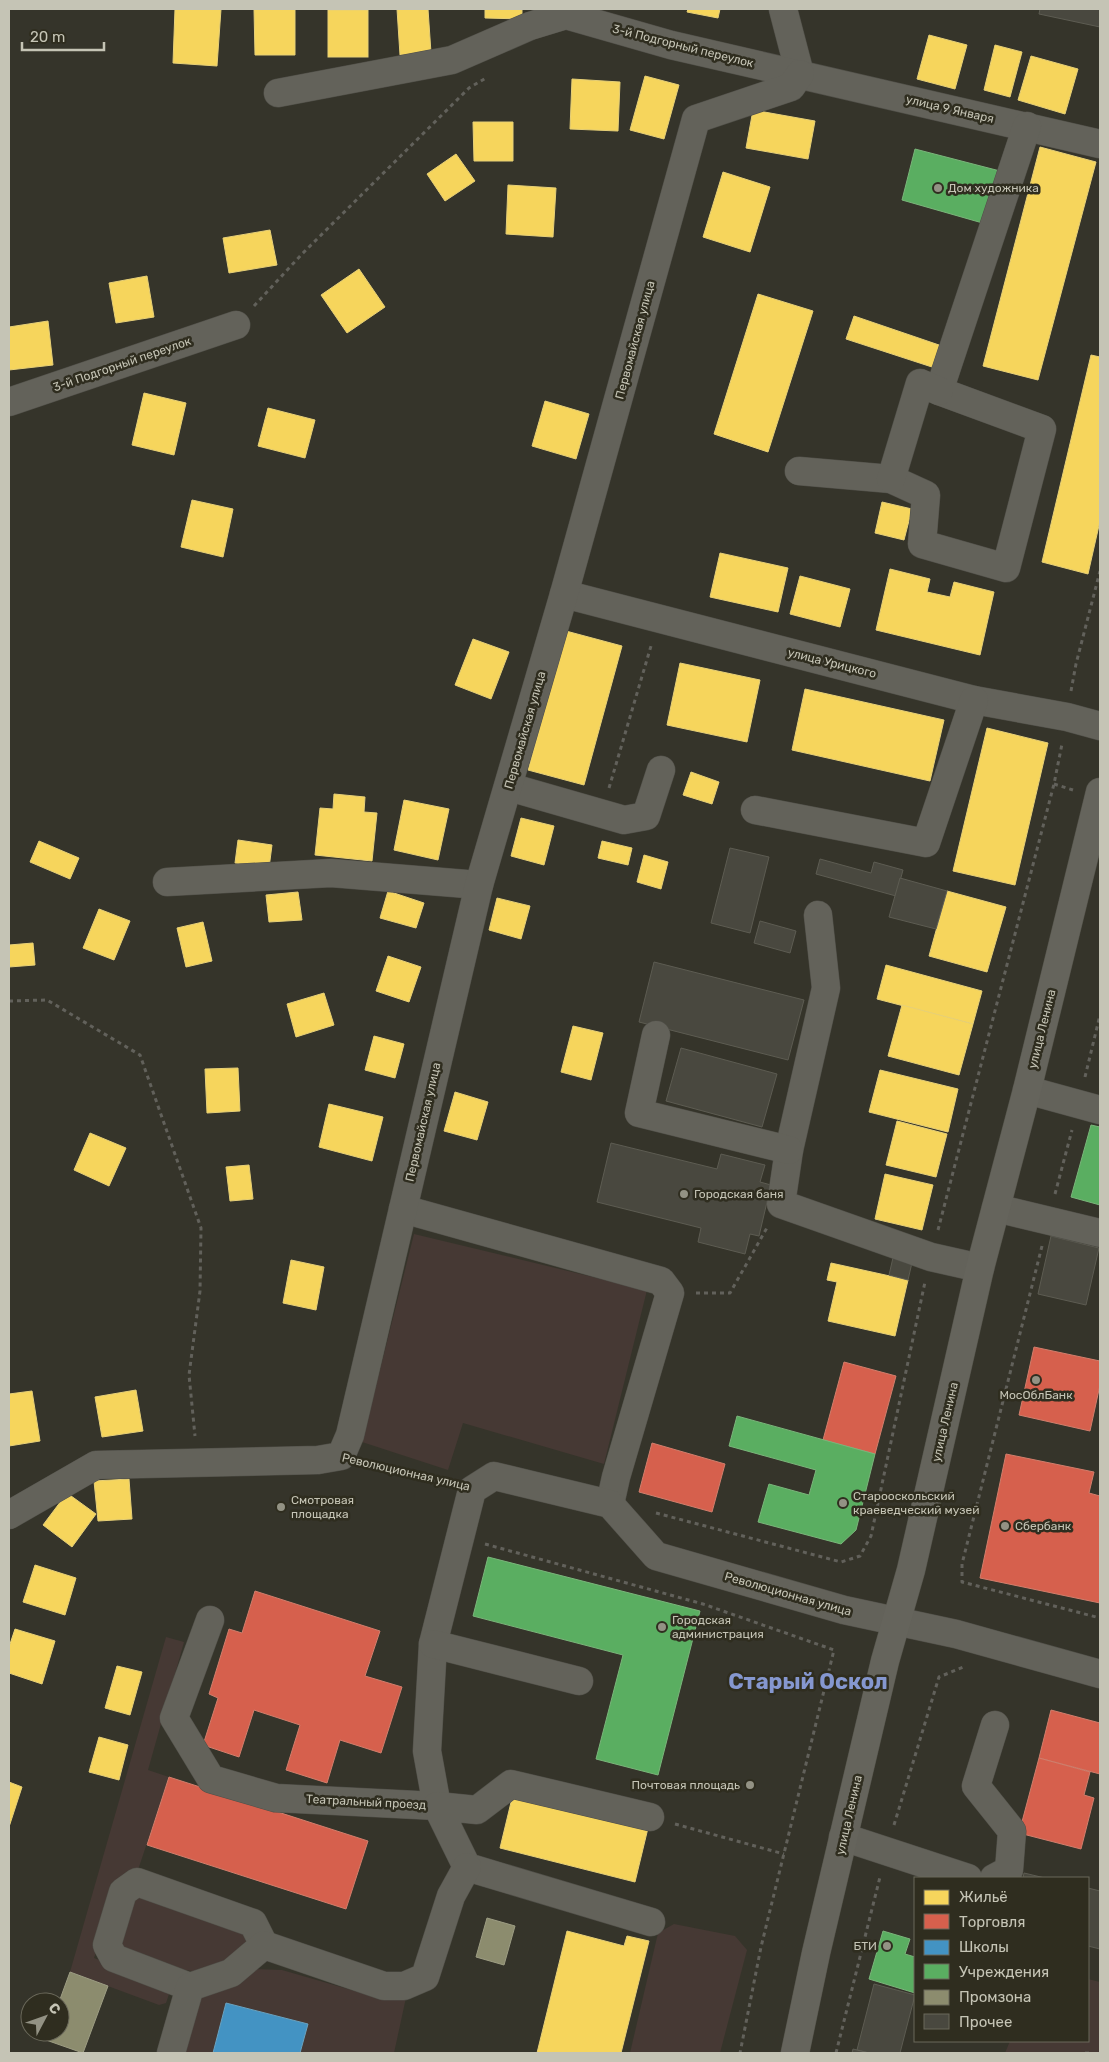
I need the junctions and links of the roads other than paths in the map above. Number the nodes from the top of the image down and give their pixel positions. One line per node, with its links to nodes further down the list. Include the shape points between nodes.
1 (783, 9): 2 (street)
2 (800, 74): 3 (street, 3-й Подгорный переулок, via 671,46 566,15 530,26 452,60); 4 (street, улица 9 Января); 11 (street, Первомайская улица, via 791,87 696,119)
3 (278, 93)
4 (1026, 126): 5 (street, улица 9 Января); 7 (street)
5 (1100, 144)
6 (236, 325): 8 (street, 3-й Подгорный переулок)
7 (939, 391): 10 (street, via 920,383); 10 (street, via 1042,430 1006,568 922,544 926,494)
8 (9, 402)
9 (799, 471): 10 (street)
10 (891, 479)
11 (564, 594): 12 (street, улица Урицкого); 15 (street, Первомайская улица)
12 (974, 700): 13 (street, улица Урицкого); 17 (street, via 926,843)
13 (1100, 726)
14 (661, 770): 15 (street, via 646,816 624,820)
15 (509, 787): 19 (street, Первомайская улица)
16 (1100, 792): 22 (main road, улица Ленина)
17 (755, 810)
18 (167, 882): 19 (street, via 331,873)
19 (479, 885): 26 (street, Первомайская улица)
20 (818, 915): 24 (street, via 826,988)
21 (656, 1035): 24 (street, via 639,1113)
22 (1027, 1090): 23 (street); 25 (main road, улица Ленина)
23 (1089, 1108)
24 (789, 1150): 28 (street, via 781,1204 931,1257)
25 (996, 1208): 27 (street); 28 (main road, улица Ленина)
26 (403, 1209): 29 (street, Первомайская улица, via 350,1436); 31 (street, via 661,1281 670,1293)
27 (1100, 1233)
28 (980, 1268): 34 (main road, улица Ленина, via 911,1570)
29 (340, 1456): 32 (street, Революционная улица, via 318,1460 96,1465)
30 (472, 1490): 31 (street, Революционная улица, via 494,1476); 35 (street, Театральный проезд)
31 (610, 1504): 34 (street, Революционная улица, via 656,1556)
32 (9, 1515)
33 (210, 1620): 39 (street, Театральный проезд, via 174,1718 211,1779 276,1798)
34 (895, 1622): 36 (street, Революционная улица, via 956,1634); 41 (main road, улица Ленина)
35 (433, 1644): 37 (street); 39 (street, Театральный проезд, via 427,1751)
36 (1100, 1674)
37 (579, 1681)
38 (995, 1726): 44 (street, via 976,1786 1012,1831 1009,1870)
39 (437, 1806): 40 (street, via 477,1810 511,1784); 42 (street)
40 (650, 1817)
41 (843, 1838): 43 (street); 49 (main road, улица Ленина)
42 (468, 1867): 45 (street); 46 (street, via 451,1896 425,1977 404,1986 384,1986)
43 (965, 1877)
44 (996, 1877)
45 (651, 1922)
46 (264, 1945): 47 (street, via 231,1973); 47 (street, via 253,1923 137,1882 122,1892 108,1945 114,1958)
47 (190, 1987): 48 (street)
48 (171, 2053)
49 (795, 2053)

